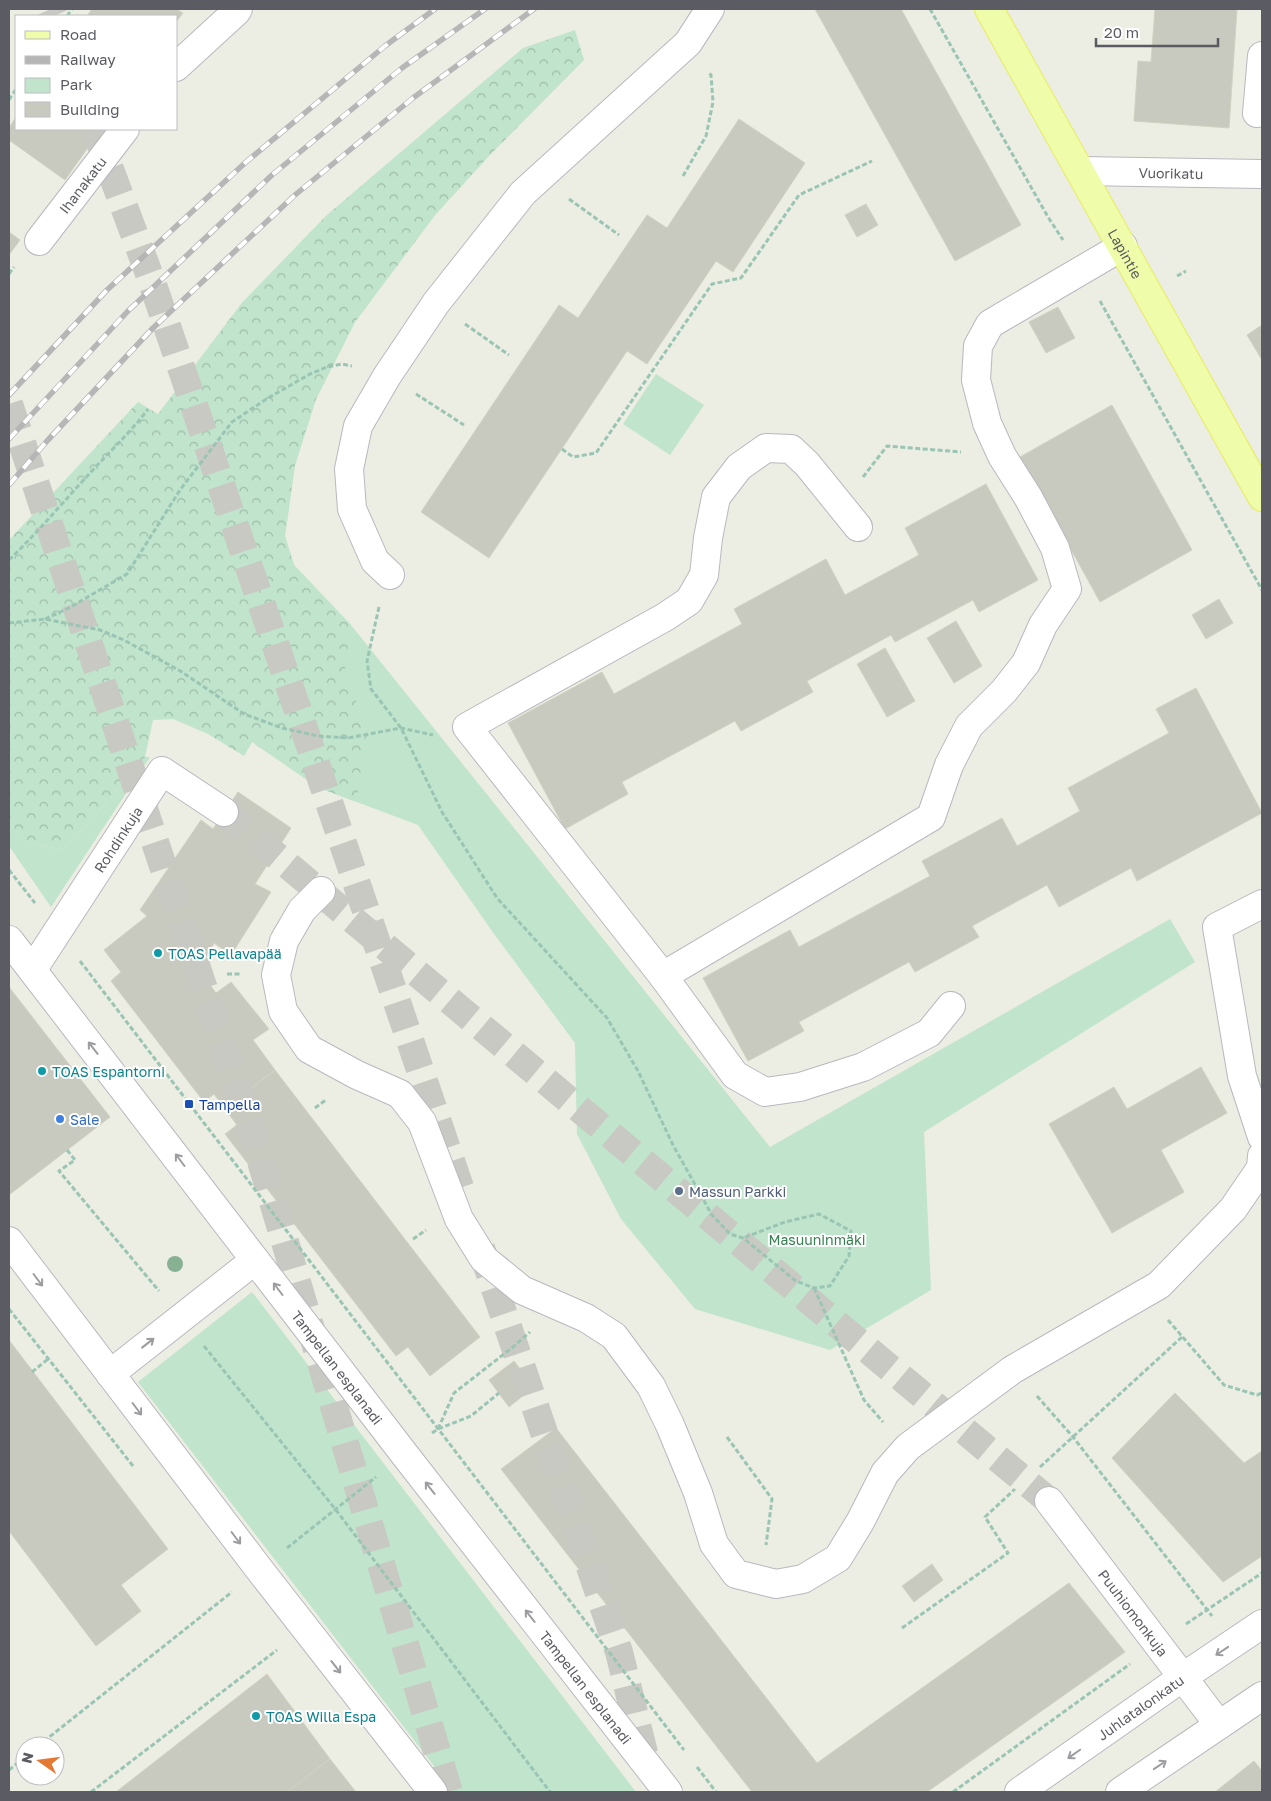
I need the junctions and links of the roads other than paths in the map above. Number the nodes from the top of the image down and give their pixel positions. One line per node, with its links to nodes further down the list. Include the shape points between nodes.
1 (710, 9): 14 (street, via 688,43 524,193 436,303 358,426 349,469 352,509 375,560)
2 (989, 9): 8 (main road, Lapintie)
3 (237, 10): 5 (street)
4 (1262, 56): 6 (street)
5 (178, 65)
6 (1257, 113)
7 (124, 130): 10 (street, Ihanakatu)
8 (1080, 171): 9 (street, Vuorikatu); 11 (main road, Lapintie)
9 (1262, 174)
10 (39, 241)
11 (1123, 246): 12 (main road, Lapintie); 20 (street, via 990,324 978,346 976,380 987,423 1002,456 1055,548 1066,589 1026,663 969,726 949,765 931,817)
12 (1262, 497)
13 (858, 527): 20 (street, via 791,449 766,448 739,467 716,497 704,575 689,601 467,727)
14 (390, 576)
15 (224, 812): 19 (street, Rohdinkuja, via 162,771)
16 (321, 891): 23 (street, via 302,910 284,941 276,975 283,1011 309,1049 400,1094 422,1122 460,1219 484,1259 522,1290 586,1318 614,1336 651,1386 698,1493 714,1544 736,1574 776,1584 803,1579 838,1558 885,1473 908,1447 1012,1370 1159,1285 1233,1209 1261,1168)
17 (1262, 904): 22 (street, via 1216,928 1242,1076)
18 (9, 940): 19 (street, Tampellan esplanadi)
19 (33, 969): 25 (street, Tampellan esplanadi, one-way to 19)
20 (664, 976): 21 (street, via 734,1076 765,1092 800,1087 863,1067 929,1033)
21 (951, 1006)
22 (1262, 1137)
23 (1262, 1156)
24 (9, 1242): 26 (street, one-way to 26)
25 (255, 1260): 26 (street, one-way to 25); 33 (street, Tampellan esplanadi, one-way to 25)
26 (110, 1374): 32 (street, one-way to 32)
27 (1049, 1501): 29 (street, Puuhiomonkuja)
28 (1262, 1624): 29 (street, Juhlatalonkatu, one-way to 29)
29 (1183, 1677): 31 (street, Puuhiomonkuja); 34 (street, Juhlatalonkatu, one-way to 34)
30 (1262, 1696): 31 (street)
31 (1219, 1725): 35 (street, one-way to 31)
32 (433, 1792)
33 (668, 1792)
34 (1019, 1792)
35 (1120, 1792)

